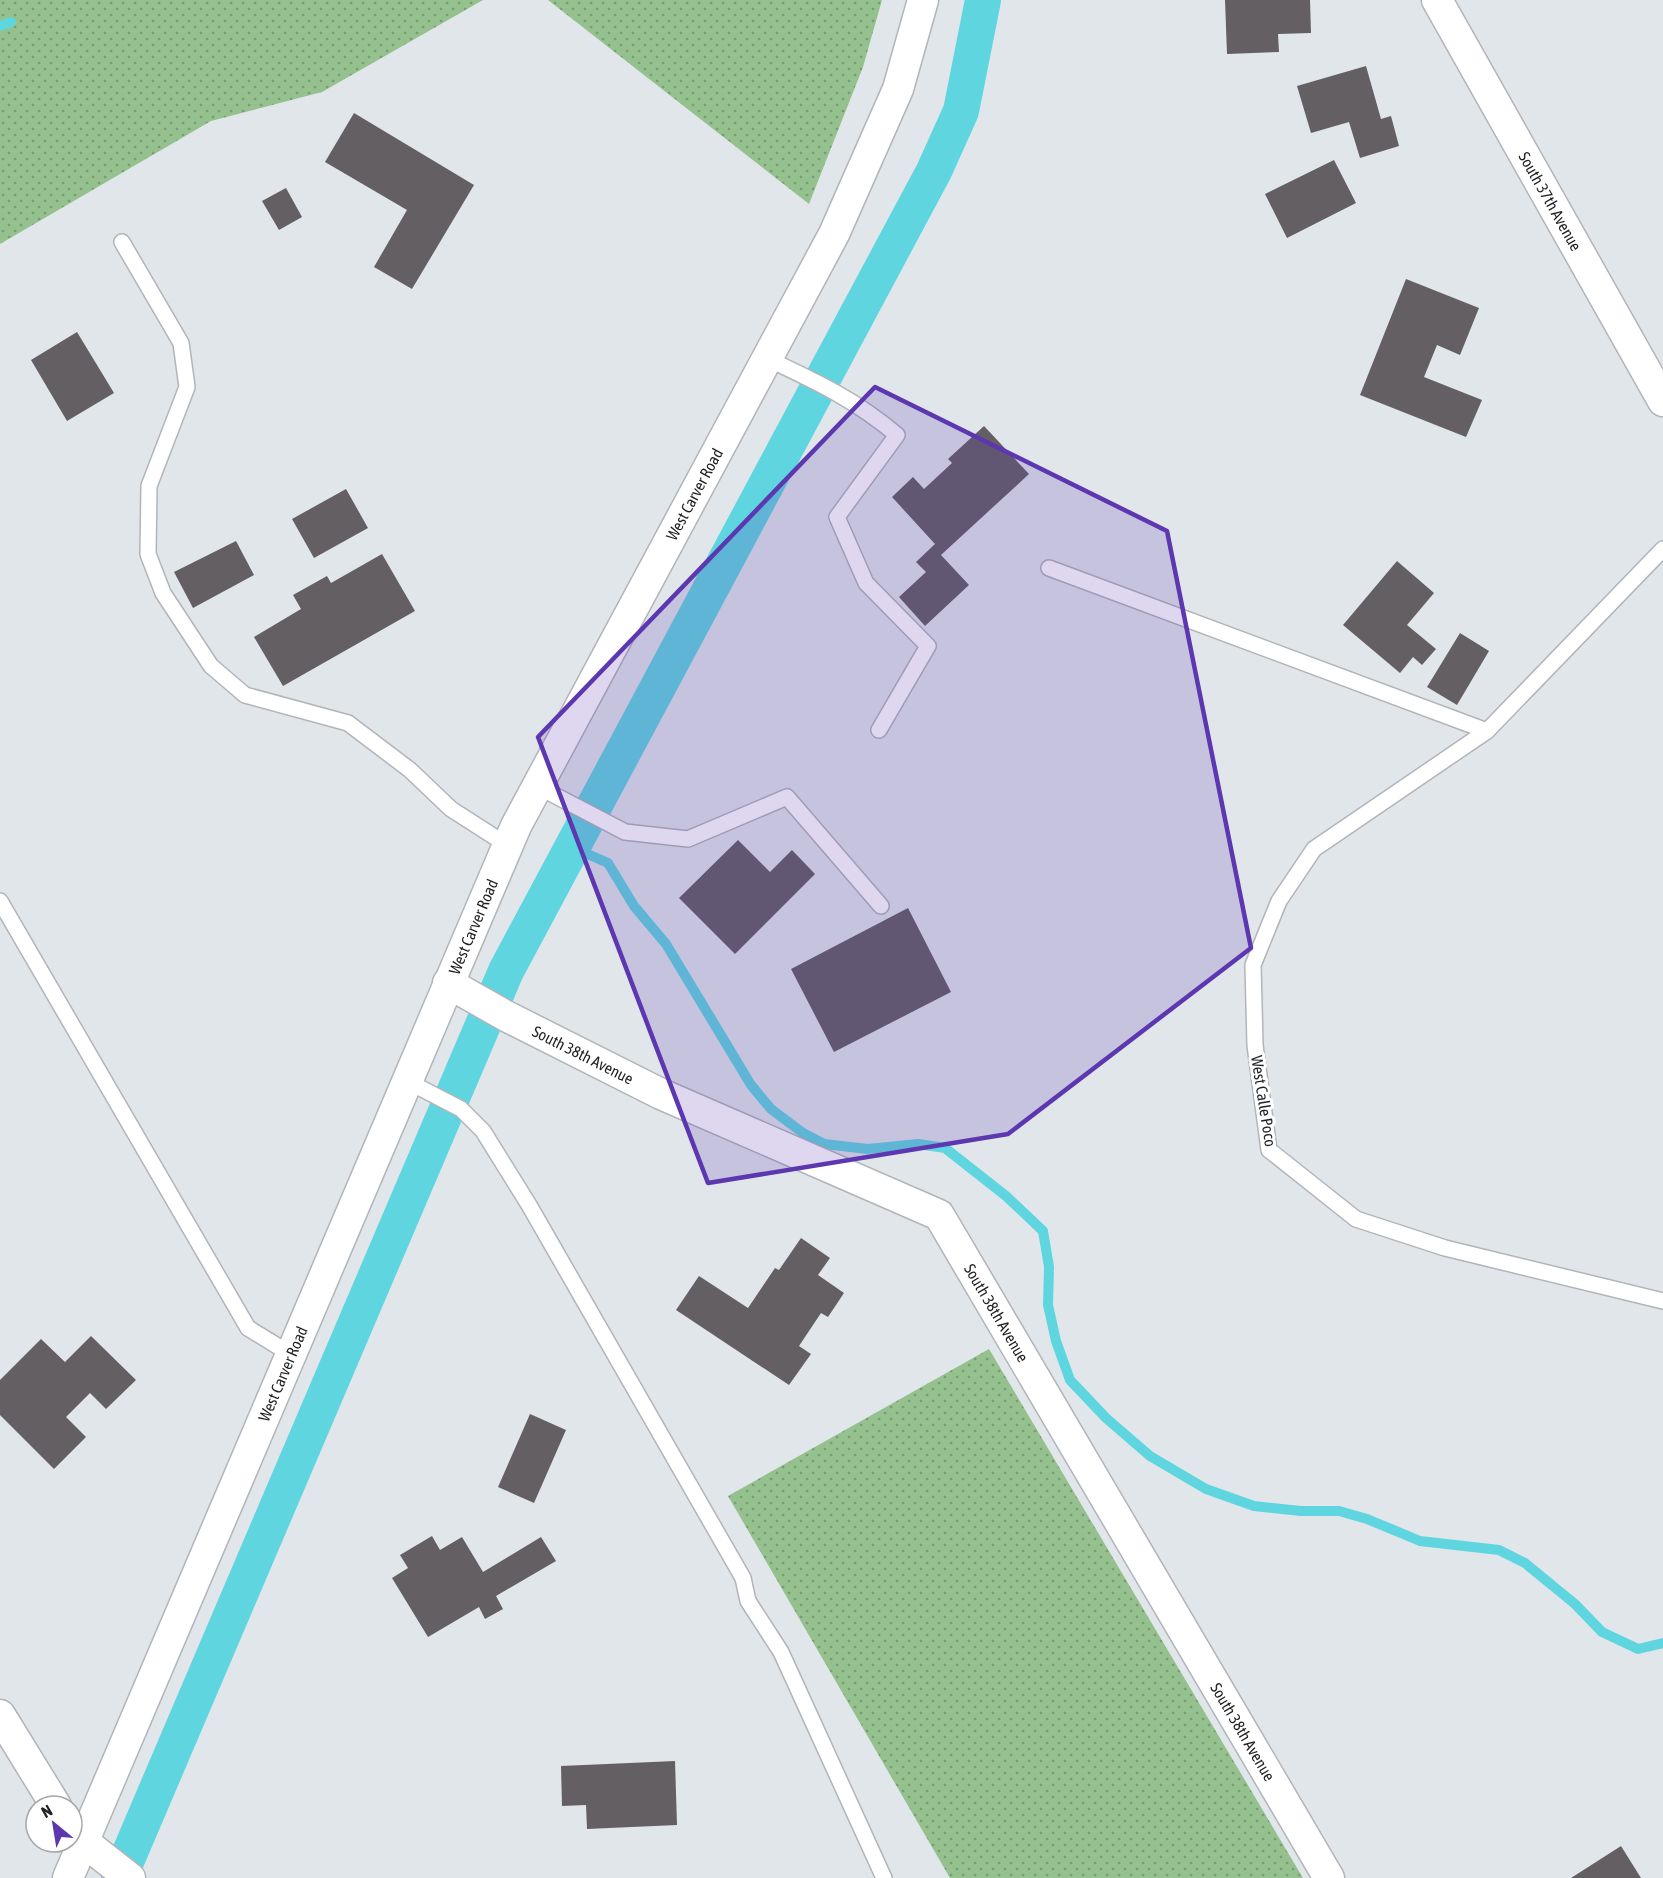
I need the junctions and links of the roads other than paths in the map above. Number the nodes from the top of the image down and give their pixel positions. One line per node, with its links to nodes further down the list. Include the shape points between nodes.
1 (923, 0): 4 (street, West Carver Road, via 898,89 868,162 834,234)
2 (1437, 0): 5 (street, South 37th Avenue)
3 (122, 243): 11 (lane, via 181,343 187,387 149,486 148,554 163,592 211,666 245,694 348,723 410,770 451,808)
4 (766, 358): 8 (lane, via 865,408 897,435 837,517 866,583 928,646); 10 (street, West Carver Road)
5 (1663, 401)
6 (1663, 549): 9 (lane, West Calle Poco)
7 (1049, 568): 9 (lane)
8 (879, 730)
9 (1487, 731): 16 (lane, West Calle Poco, via 1314,849 1280,901 1253,965 1255,1045 1269,1150 1356,1219 1445,1248)
10 (537, 786): 11 (street, West Carver Road); 13 (lane, via 626,832 688,839 787,797)
11 (507, 845): 14 (street, West Carver Road)
12 (0, 901): 17 (lane, via 248,1328)
13 (881, 906)
14 (457, 988): 15 (street, West Carver Road); 24 (street, South 38th Avenue, via 661,1094 939,1215)
15 (407, 1081): 17 (street, West Carver Road); 23 (lane, via 461,1109 483,1131 529,1205 743,1578 748,1600 782,1652)
16 (1663, 1301)
17 (292, 1355): 20 (street, West Carver Road)
18 (0, 1715): 19 (street)
19 (49, 1794)
20 (86, 1842): 21 (street, West Carver Road); 22 (street)
21 (68, 1878)
22 (130, 1878)
23 (884, 1878)
24 (1329, 1878)

